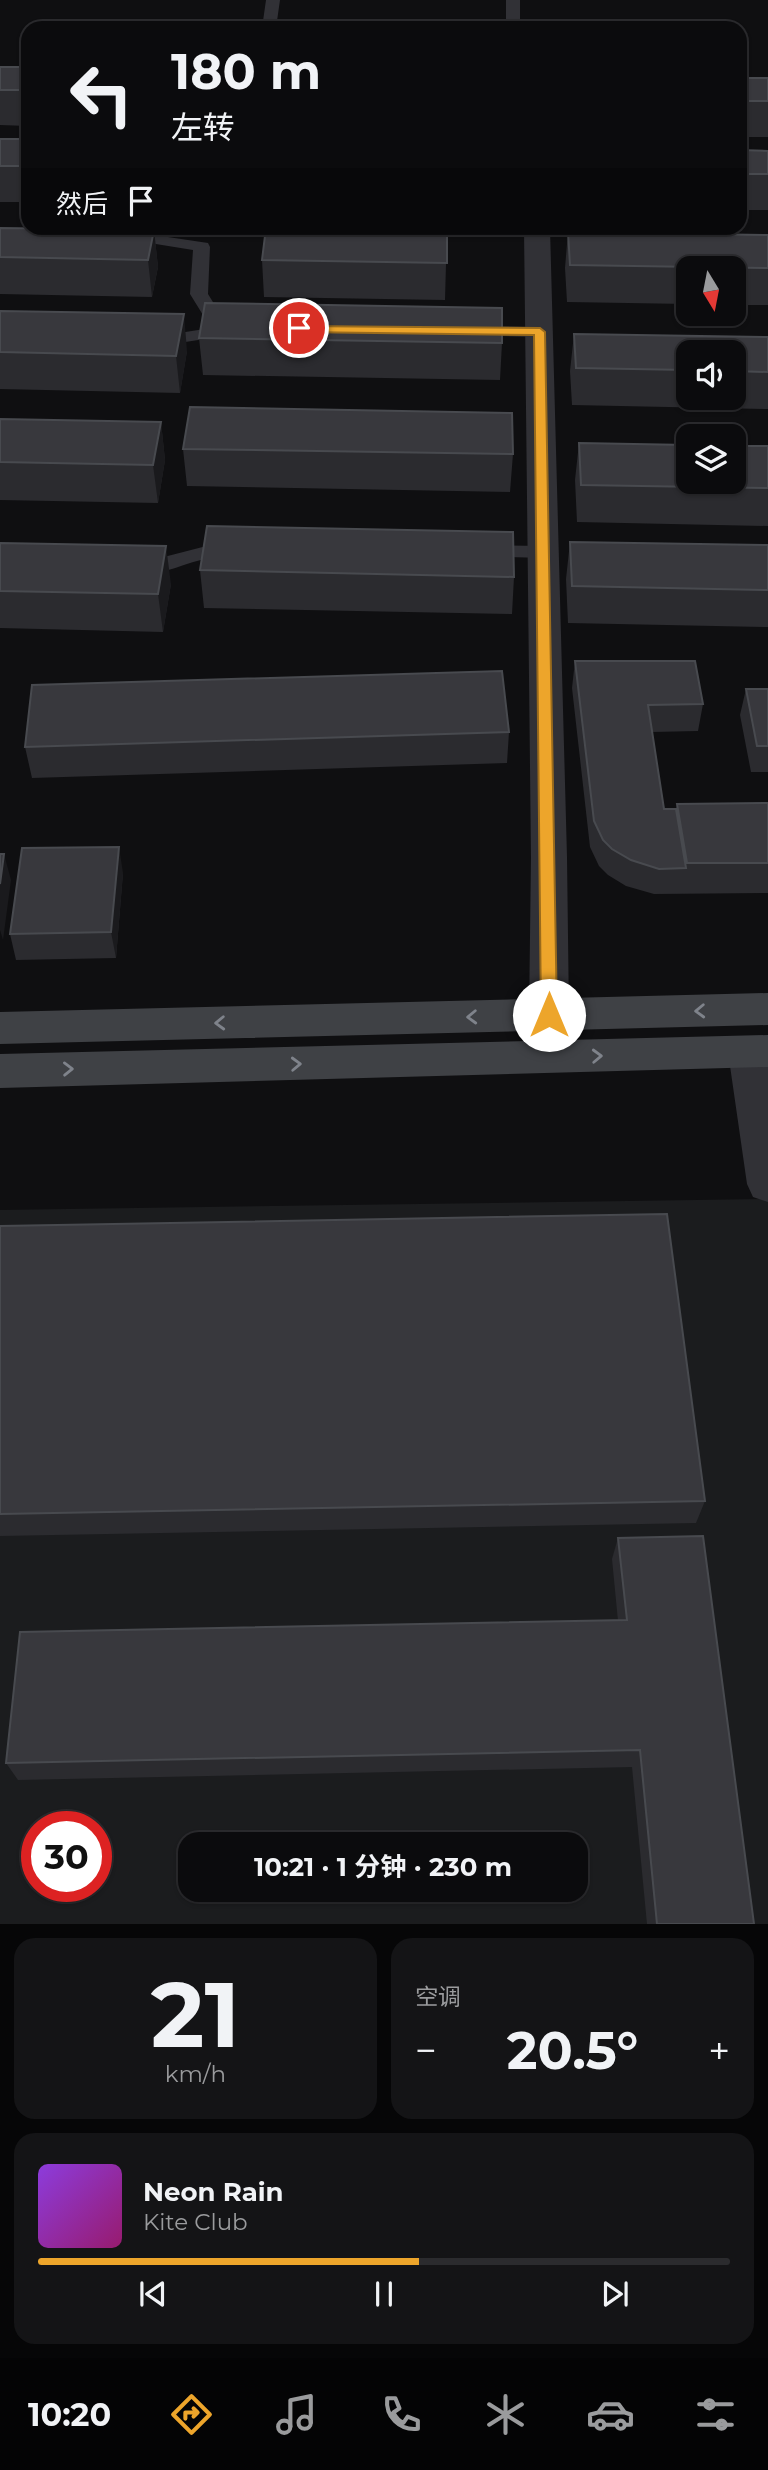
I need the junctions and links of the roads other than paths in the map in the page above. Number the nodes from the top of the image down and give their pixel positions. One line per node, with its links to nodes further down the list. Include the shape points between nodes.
1 (273, 0): 3 (lane)
2 (513, 0): 4 (lane)
3 (270, 21)
4 (513, 21)
5 (128, 235): 8 (lane, via 202,247 199,294)
6 (537, 235): 10 (street)
7 (246, 328): 8 (lane)
8 (221, 331): 11 (lane)
9 (456, 331): 10 (lane)
10 (540, 332): 14 (street)
11 (141, 342)
12 (257, 548): 15 (lane, via 201,551 169,564)
13 (462, 551): 14 (lane)
14 (544, 552): 17 (street)
15 (120, 568)
16 (768, 1009): 17 (main road, one-way to 17)
17 (549, 1015): 18 (main road, one-way to 18)
18 (0, 1028)
19 (758, 1051): 20 (main road, one-way to 19); 21 (street)
20 (0, 1071)
21 (768, 1184)

